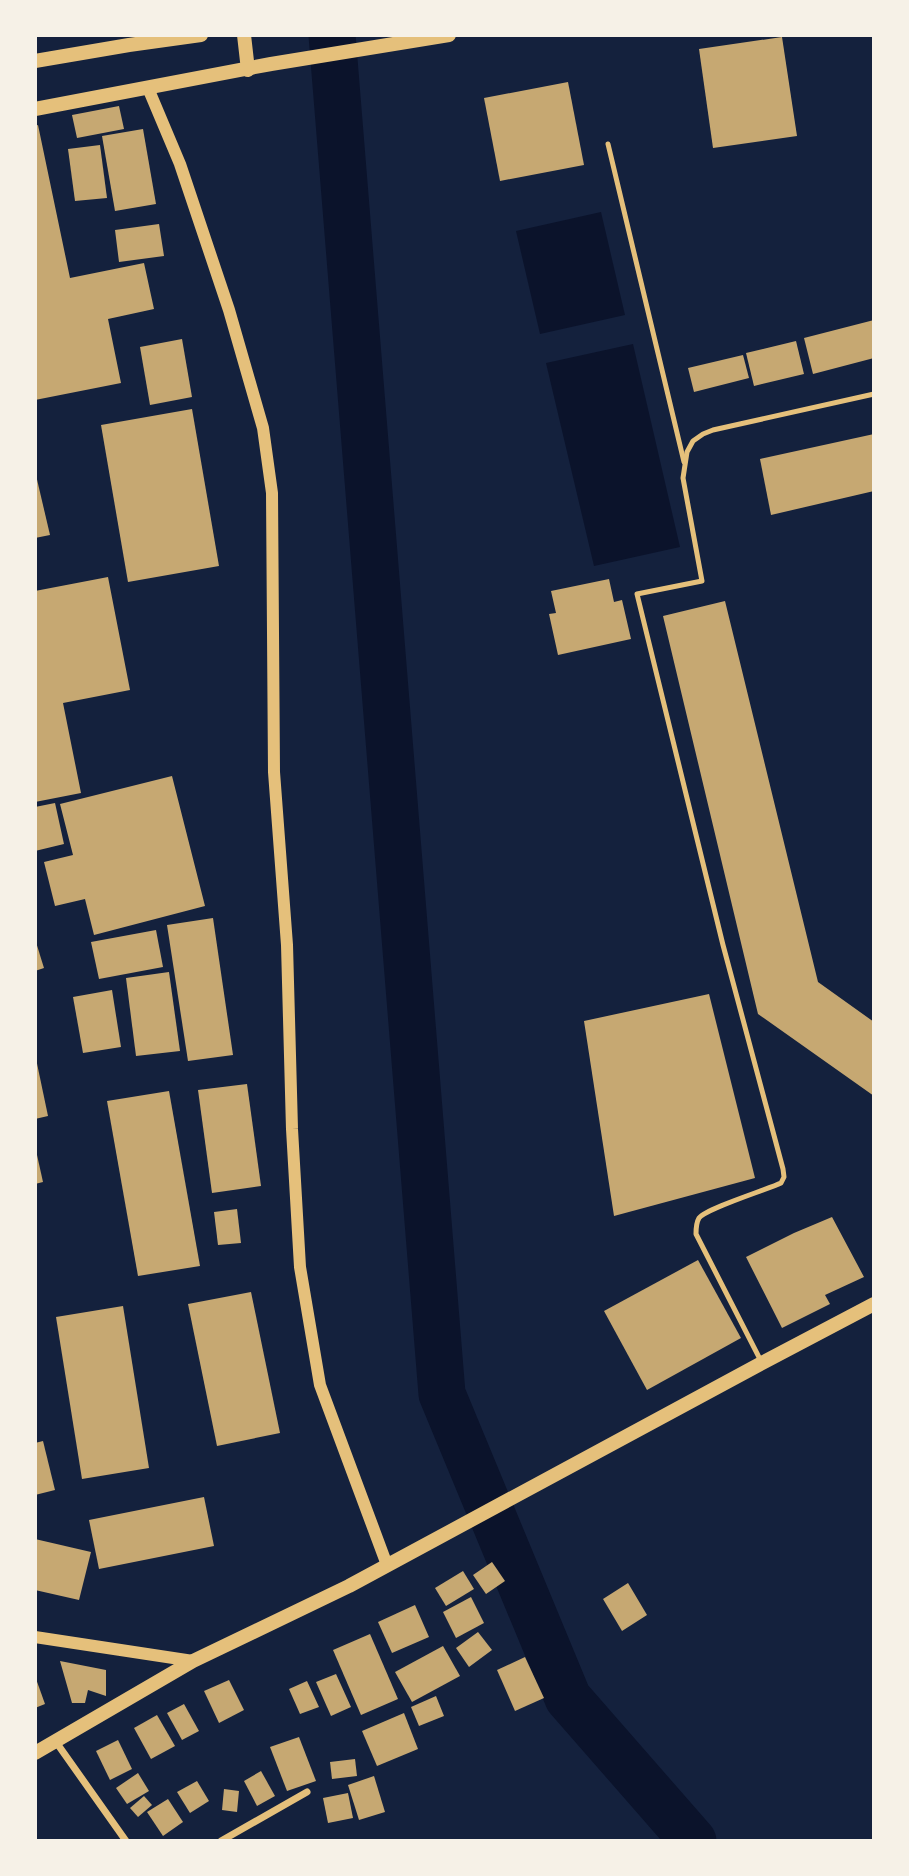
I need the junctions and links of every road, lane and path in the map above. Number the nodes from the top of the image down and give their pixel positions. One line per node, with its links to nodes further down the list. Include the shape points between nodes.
1 (201, 35): 4 (main road)
2 (244, 35): 5 (main road)
3 (444, 35): 5 (main road)
4 (35, 61)
5 (248, 69): 6 (main road)
6 (148, 88): 7 (main road); 13 (street, via 189,191 264,428 272,493 274,772 287,945 300,1267 320,1385)
7 (35, 109)
8 (608, 144): 10 (lane)
9 (874, 394): 10 (lane, via 713,430 693,442)
10 (684, 465): 12 (lane, via 702,582 637,594 783,1169 781,1184 709,1211 695,1227)
11 (874, 1304): 12 (main road)
12 (762, 1363): 13 (main road)
13 (387, 1565): 15 (main road)
14 (35, 1637): 15 (street)
15 (193, 1661): 16 (main road)
16 (56, 1742): 17 (main road); 19 (street)
17 (35, 1753)
18 (307, 1792): 20 (street)
19 (126, 1841)
20 (222, 1841)

